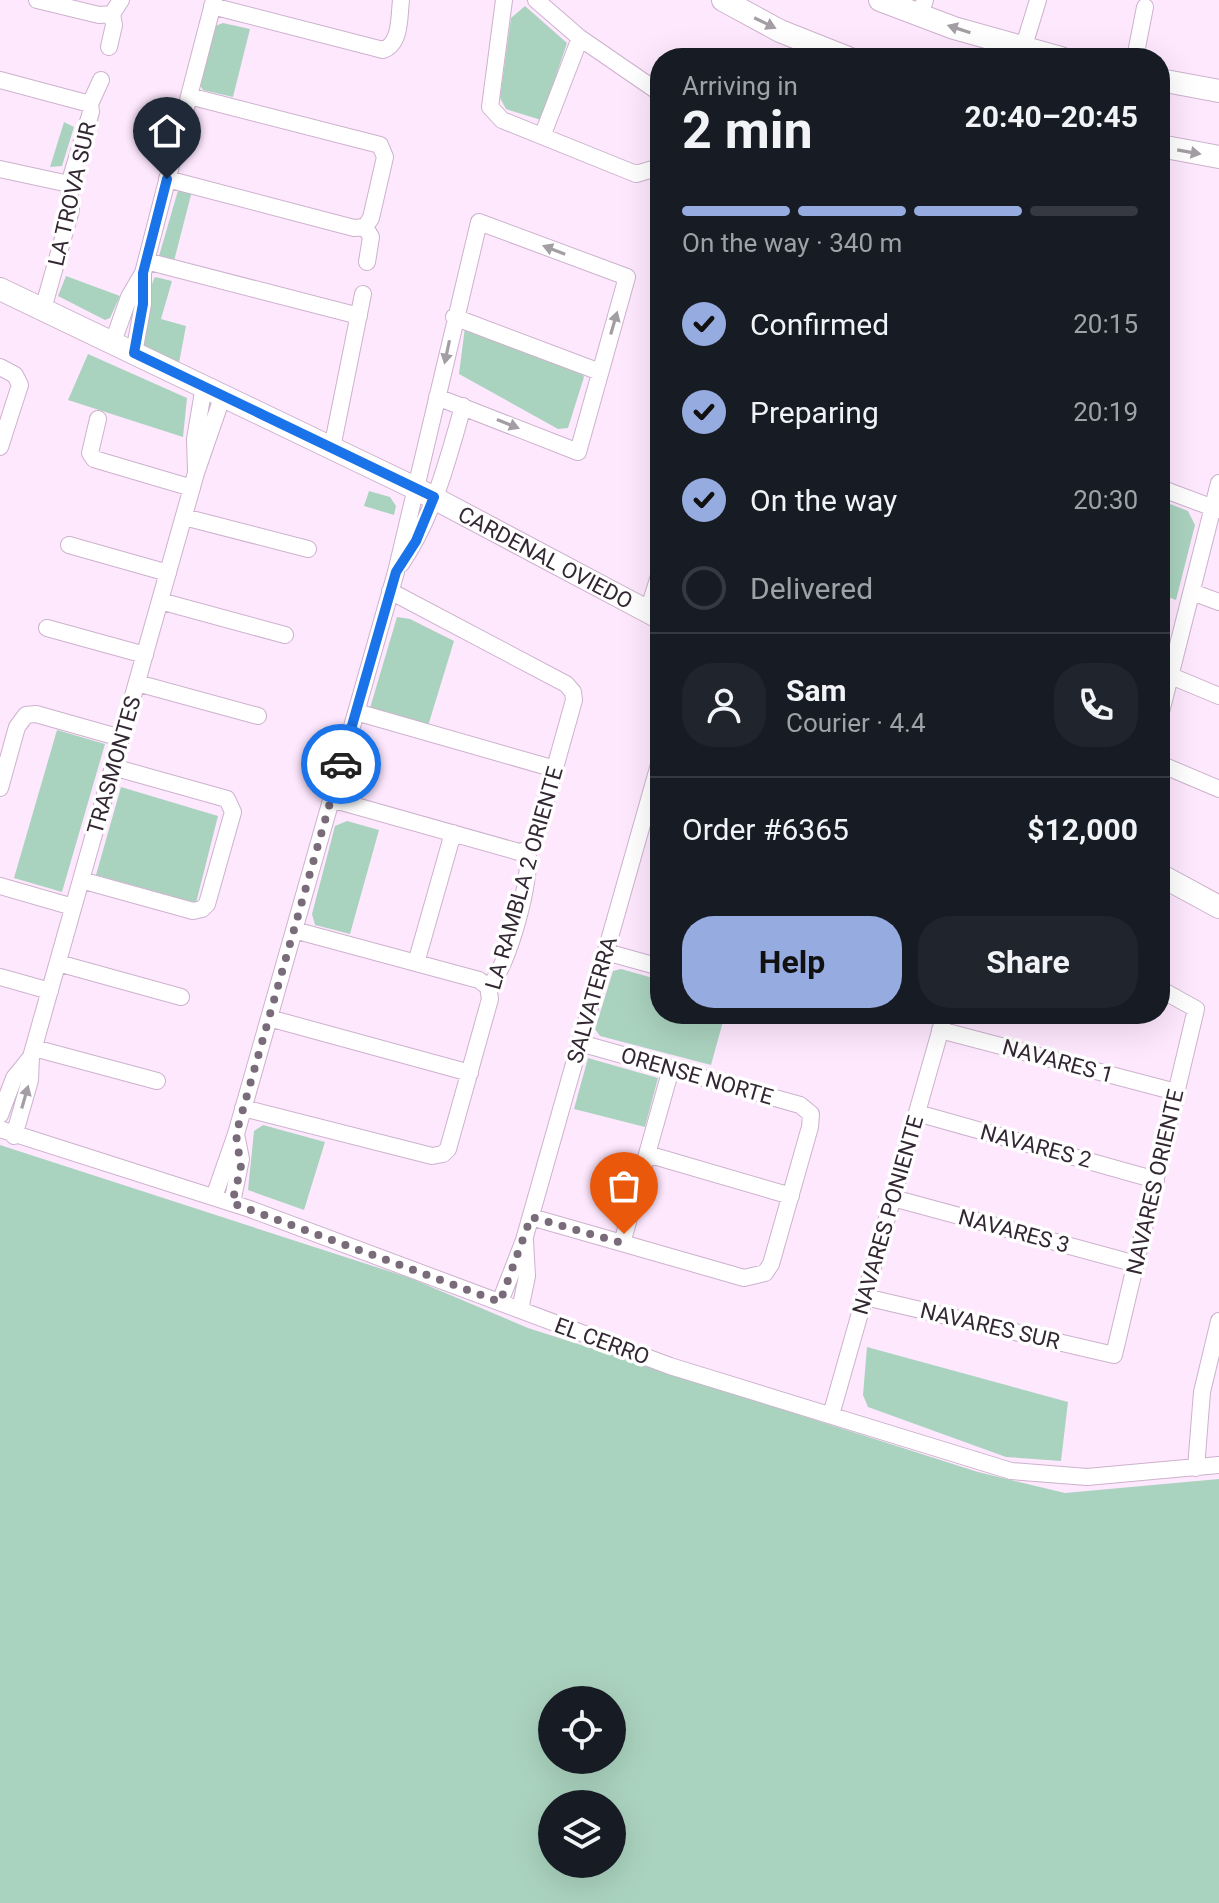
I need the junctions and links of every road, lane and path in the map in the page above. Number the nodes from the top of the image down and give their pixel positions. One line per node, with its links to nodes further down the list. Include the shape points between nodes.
1 (37, 0): 10 (street, via 99,15)
2 (401, 0): 9 (street, via 396,39 390,48 379,50)
3 (504, 0): 13 (street)
4 (514, 0): 13 (street)
5 (536, 0): 14 (street)
6 (723, 0): 16 (street, one-way to 16)
7 (880, 0): 12 (street)
8 (1038, 0): 18 (street)
9 (213, 3): 25 (street)
10 (116, 7): 15 (street)
11 (1145, 7): 19 (street)
12 (922, 8): 17 (street, one-way to 12)
13 (501, 18): 27 (street, via 490,107 502,120)
14 (580, 38): 23 (street); 27 (street)
15 (109, 47)
16 (802, 48)
17 (1021, 48)
18 (1023, 48)
19 (1137, 48)
20 (0, 80): 26 (street)
21 (101, 80): 26 (street, LA TROVA SUR)
22 (1170, 82): 24 (street)
23 (650, 86)
24 (1219, 91)
25 (189, 96): 32 (street); 34 (street, via 383,149)
26 (90, 104): 33 (street, LA TROVA SUR)
27 (543, 134): 31 (street, via 636,174)
28 (1170, 148): 29 (street, one-way to 29)
29 (1219, 157)
30 (0, 169): 33 (street)
31 (650, 171)
32 (167, 179): 34 (street); 36 (street)
33 (69, 184): 39 (street, LA TROVA SUR, via 73,205)
34 (365, 227): 35 (street, via 371,237)
35 (367, 262)
36 (144, 267): 40 (street); 42 (street); 43 (street)
37 (0, 289): 39 (street, CARDENAL OVIEDO)
38 (363, 294): 40 (street)
39 (43, 309): 42 (street, CARDENAL OVIEDO)
40 (359, 316): 51 (street)
41 (454, 317): 45 (street); 45 (street, one-way to 41, via 627,277 479,222); 47 (street, one-way to 47)
42 (113, 342): 43 (street, CARDENAL OVIEDO)
43 (134, 353): 46 (street, CARDENAL OVIEDO)
44 (0, 367): 50 (street, via 18,379 19,391)
45 (600, 372): 48 (street, one-way to 45, via 578,452)
46 (213, 390): 51 (street, CARDENAL OVIEDO); 52 (street, TRASMONTES, via 195,439)
47 (437, 397): 48 (street); 54 (street)
48 (463, 406): 54 (street)
49 (98, 419): 52 (street, via 90,453 94,459)
50 (1, 442)
51 (332, 448): 54 (street, CARDENAL OVIEDO)
52 (194, 481): 57 (street, TRASMONTES)
53 (1219, 483): 56 (street)
54 (425, 492): 61 (street); 65 (street, CARDENAL OVIEDO)
55 (1170, 492): 56 (street)
56 (1216, 509): 62 (street)
57 (184, 517): 59 (street); 60 (street, TRASMONTES)
58 (69, 545): 60 (street)
59 (308, 549)
60 (168, 573): 63 (street, TRASMONTES)
61 (390, 591): 75 (street); 79 (street, LA RAMBLA 2 ORIENTE, via 566,684 574,700)
62 (1192, 592): 64 (street); 68 (street)
63 (160, 601): 67 (street); 69 (street, TRASMONTES)
64 (1219, 602)
65 (650, 612)
66 (47, 628): 69 (street)
67 (285, 635)
68 (1170, 649)
69 (145, 655): 73 (street, TRASMONTES)
70 (1170, 669): 71 (street)
71 (1171, 676): 72 (street); 74 (street)
72 (1170, 680)
73 (137, 683): 76 (street); 77 (street, TRASMONTES)
74 (1219, 696)
75 (356, 712): 79 (street); 84 (street)
76 (258, 716)
77 (121, 738): 78 (street, TRASMONTES); 81 (street, via 26,715 17,727)
78 (113, 767): 87 (street, TRASMONTES); 87 (street, via 227,799 233,812 207,904 193,911)
79 (555, 769): 86 (street, LA RAMBLA 2 ORIENTE, via 534,843)
80 (1170, 775): 82 (street)
81 (0, 788)
82 (1219, 789)
83 (650, 796): 93 (street, SALVATERRA)
84 (331, 799): 85 (street); 92 (street)
85 (453, 833): 86 (street); 95 (street)
86 (527, 850): 98 (street, LA RAMBLA 2 ORIENTE, via 529,871 502,970)
87 (81, 880): 90 (street, TRASMONTES)
88 (1170, 880): 91 (street)
89 (0, 886): 90 (street)
90 (73, 907): 94 (street, TRASMONTES)
91 (1219, 907)
92 (294, 930): 95 (street); 102 (street)
93 (606, 952): 96 (street); 105 (street, SALVATERRA)
94 (58, 963): 99 (street, TRASMONTES); 101 (street)
95 (416, 963): 98 (street)
96 (650, 964)
97 (0, 977): 99 (street)
98 (488, 987): 108 (street, LA RAMBLA 2 ORIENTE, via 490,999)
99 (50, 991): 106 (street, TRASMONTES)
100 (1170, 995): 110 (street, NAVARES ORIENTE, via 1196,1009)
101 (181, 997)
102 (269, 1018): 108 (street); 111 (street)
103 (941, 1024): 112 (street, NAVARES PONIENTE)
104 (949, 1024): 110 (street, NAVARES 1)
105 (580, 1043): 107 (street, ORENSE NORTE); 122 (street, SALVATERRA)
106 (32, 1052): 109 (street); 113 (street, TRASMONTES, via 14,1078); 114 (street, TRASMONTES, one-way to 106, via 30,1080)
107 (671, 1069): 116 (street); 118 (street, ORENSE NORTE, via 800,1105 811,1114)
108 (470, 1073): 111 (street, LA RAMBLA 2 ORIENTE, via 448,1149 432,1156)
109 (157, 1081)
110 (1176, 1092): 117 (street, NAVARES ORIENTE)
111 (243, 1108): 115 (street)
112 (917, 1113): 117 (street, NAVARES 2); 120 (street, NAVARES PONIENTE)
113 (0, 1115)
114 (7, 1133): 119 (street, EL CERRO)
115 (236, 1134): 119 (street); 121 (street, via 241,1168)
116 (647, 1154): 118 (street); 124 (street)
117 (1156, 1180): 125 (street, NAVARES ORIENTE)
118 (791, 1196): 124 (street, via 771,1264 758,1277 744,1278)
119 (214, 1197): 121 (street, EL CERRO)
120 (893, 1198): 125 (street, NAVARES 3); 126 (street, NAVARES PONIENTE)
121 (232, 1203): 127 (street, EL CERRO)
122 (531, 1217): 123 (street, SALVATERRA); 124 (street)
123 (524, 1240): 127 (street, SALVATERRA); 128 (street, SALVATERRA, via 527,1276)
124 (622, 1243)
125 (1136, 1264): 130 (street, NAVARES ORIENTE)
126 (865, 1297): 130 (street, NAVARES SUR); 131 (street, NAVARES PONIENTE)
127 (500, 1302): 128 (street, EL CERRO)
128 (520, 1310): 131 (street, EL CERRO, via 670,1366)
129 (1219, 1321): 133 (street, via 1202,1392)
130 (1114, 1355)
131 (831, 1415): 133 (street, EL CERRO, via 1011,1471 1087,1477)
132 (1219, 1465): 133 (street, EL CERRO)
133 (1196, 1468)

